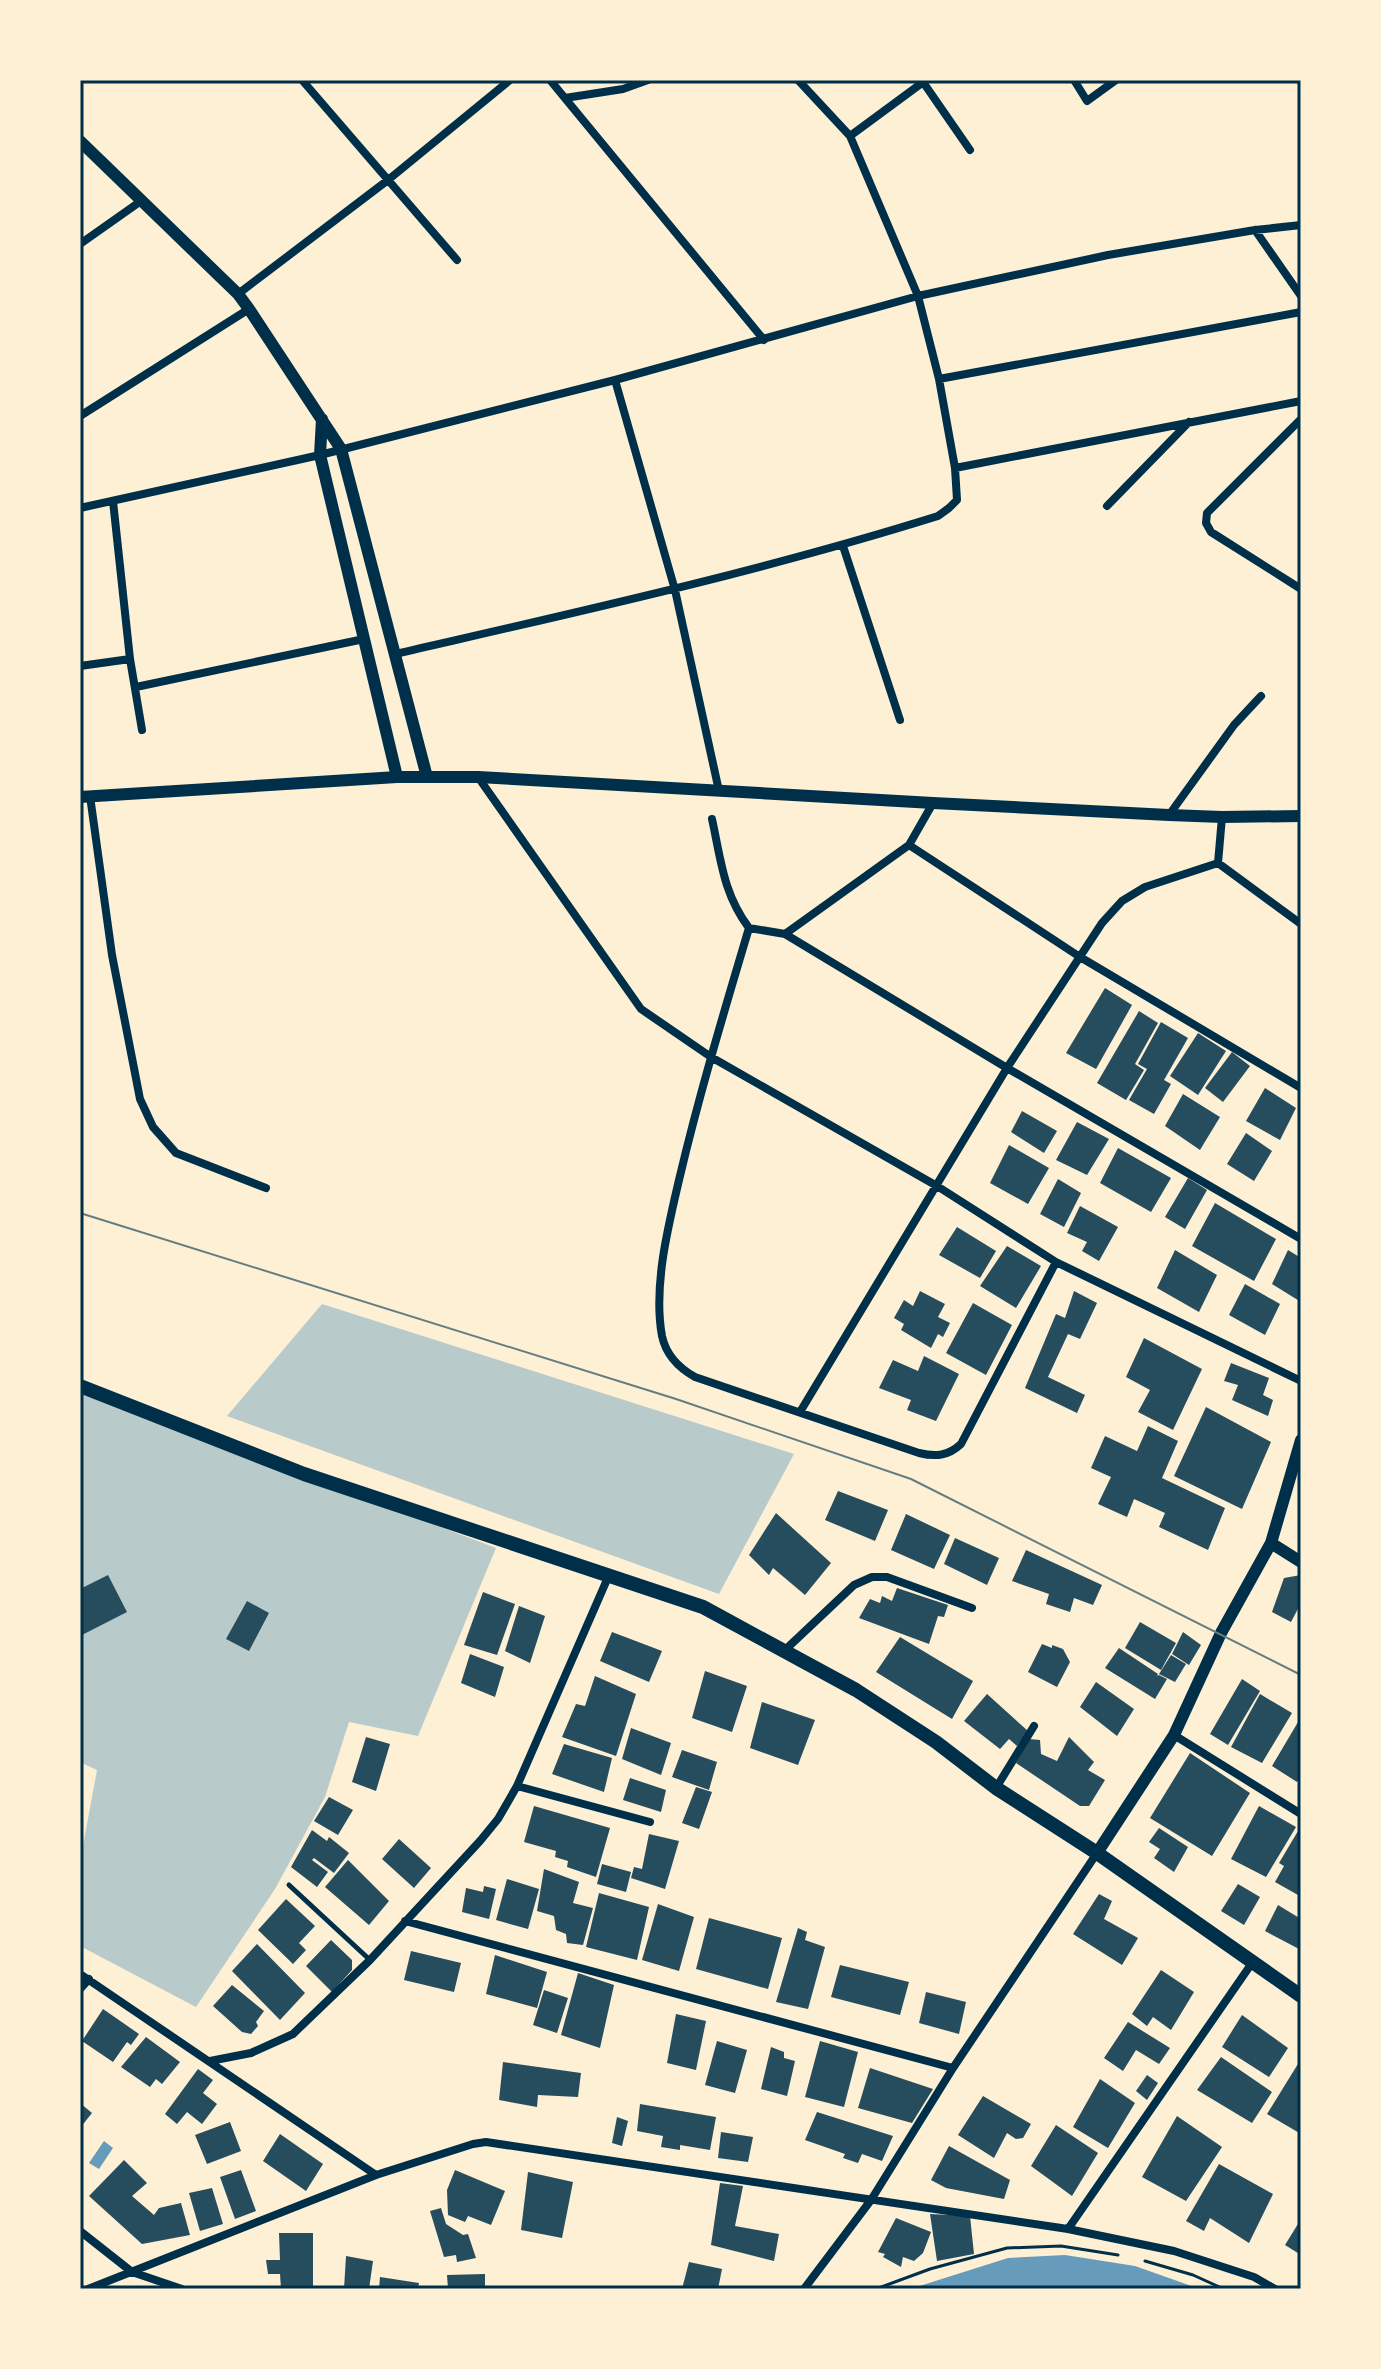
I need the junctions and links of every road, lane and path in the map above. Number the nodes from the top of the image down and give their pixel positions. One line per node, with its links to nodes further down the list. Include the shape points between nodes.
1 (302, 80): 13 (street)
2 (510, 80): 13 (street)
3 (550, 80): 9 (street)
4 (648, 80): 9 (street)
5 (798, 80): 10 (street)
6 (1074, 80): 7 (street, via 1087,101)
7 (1116, 80)
8 (925, 81): 10 (street); 12 (street)
9 (565, 98): 24 (street)
10 (850, 136): 20 (street)
11 (80, 141): 14 (street)
12 (970, 150)
13 (388, 180): 18 (street); 19 (street)
14 (141, 201): 17 (street); 19 (street)
15 (1301, 225): 16 (street)
16 (1255, 230): 20 (street); 21 (street)
17 (80, 244)
18 (457, 260)
19 (238, 294): 22 (street)
20 (918, 296): 24 (street); 25 (street)
21 (1301, 296)
22 (249, 309): 28 (street); 29 (street)
23 (1301, 312): 25 (street)
24 (764, 340): 26 (street)
25 (939, 379): 34 (street)
26 (615, 380): 32 (street); 40 (street)
27 (1301, 401): 31 (street)
28 (80, 416)
29 (322, 419): 32 (street); 33 (street)
30 (1301, 419): 39 (street, via 1207,513 1206,523 1211,532)
31 (1190, 421): 34 (street); 36 (street)
32 (341, 449): 33 (street); 42 (street)
33 (320, 455): 35 (street); 41 (street)
34 (955, 468): 38 (street, via 957,500 938,516)
35 (113, 501): 37 (street); 43 (street)
36 (1107, 506)
37 (80, 508)
38 (843, 546): 40 (street); 47 (street)
39 (1301, 589)
40 (675, 590): 42 (street); 52 (street)
41 (364, 639): 45 (street); 49 (street)
42 (395, 654): 50 (street)
43 (130, 659): 44 (street); 45 (street)
44 (80, 666)
45 (136, 687): 48 (street)
46 (1261, 696): 55 (street)
47 (900, 720)
48 (142, 730)
49 (397, 777): 50 (street); 53 (street)
50 (427, 777): 51 (street)
51 (478, 777): 52 (street); 65 (street, via 641,1009)
52 (719, 791): 54 (street)
53 (85, 797): 69 (street, via 146,1113 176,1153)
54 (933, 803): 55 (street); 59 (street)
55 (1169, 815): 57 (street)
56 (1301, 816): 57 (street)
57 (1222, 817): 60 (street)
58 (712, 819): 62 (street, via 727,890)
59 (909, 845): 63 (street); 64 (street)
60 (1218, 863): 61 (street); 64 (street, via 1145,887 1122,901)
61 (1301, 924)
62 (749, 928): 63 (street); 65 (street)
63 (785, 934): 66 (street)
64 (1080, 957): 66 (street); 67 (street)
65 (711, 1057): 68 (street); 74 (street, via 669,1224 660,1292 662,1334 668,1353 685,1372)
66 (1007, 1068): 68 (street); 70 (street)
67 (1301, 1088)
68 (937, 1186): 71 (street); 74 (street)
69 (266, 1188)
70 (1301, 1239)
71 (1056, 1262): 72 (street); 74 (street, via 953,1451 919,1453)
72 (1301, 1381)
73 (80, 1386): 78 (main road, via 304,1474)
74 (800, 1412)
75 (1301, 1440): 76 (street)
76 (1271, 1543): 77 (street); 82 (street, via 1225,1625)
77 (1301, 1562)
78 (609, 1575): 80 (main road, via 703,1607); 83 (street)
79 (972, 1608): 80 (street, via 887,1577 872,1577 854,1585)
80 (785, 1650): 84 (main road, via 936,1742)
81 (1034, 1726): 84 (street)
82 (1174, 1735): 85 (street); 87 (street)
83 (517, 1786): 86 (street); 89 (street, via 489,1830)
84 (996, 1788): 87 (main road)
85 (1301, 1814)
86 (650, 1822)
87 (1097, 1853): 91 (main road); 97 (street)
88 (289, 1885): 90 (lane)
89 (405, 1921): 90 (street); 97 (street)
90 (370, 1960): 96 (street, via 293,2034 251,2053)
91 (1252, 1963): 95 (main road); 100 (street)
92 (80, 1974): 93 (street)
93 (89, 1979): 94 (street); 96 (street)
94 (80, 1989)
95 (1301, 1996)
96 (210, 2061): 98 (street)
97 (953, 2068): 99 (street)
98 (376, 2175): 99 (street, via 486,2142); 104 (street)
99 (871, 2200): 100 (street); 107 (street)
100 (1068, 2229): 110 (street, via 1174,2251)
101 (80, 2231): 104 (street)
102 (1121, 2256): 108 (path, via 1061,2246 1007,2248)
103 (1136, 2258): 109 (path)
104 (132, 2272): 105 (street); 106 (street)
105 (88, 2289)
106 (182, 2289)
107 (804, 2289)
108 (876, 2289)
109 (1224, 2289)
110 (1275, 2289)

